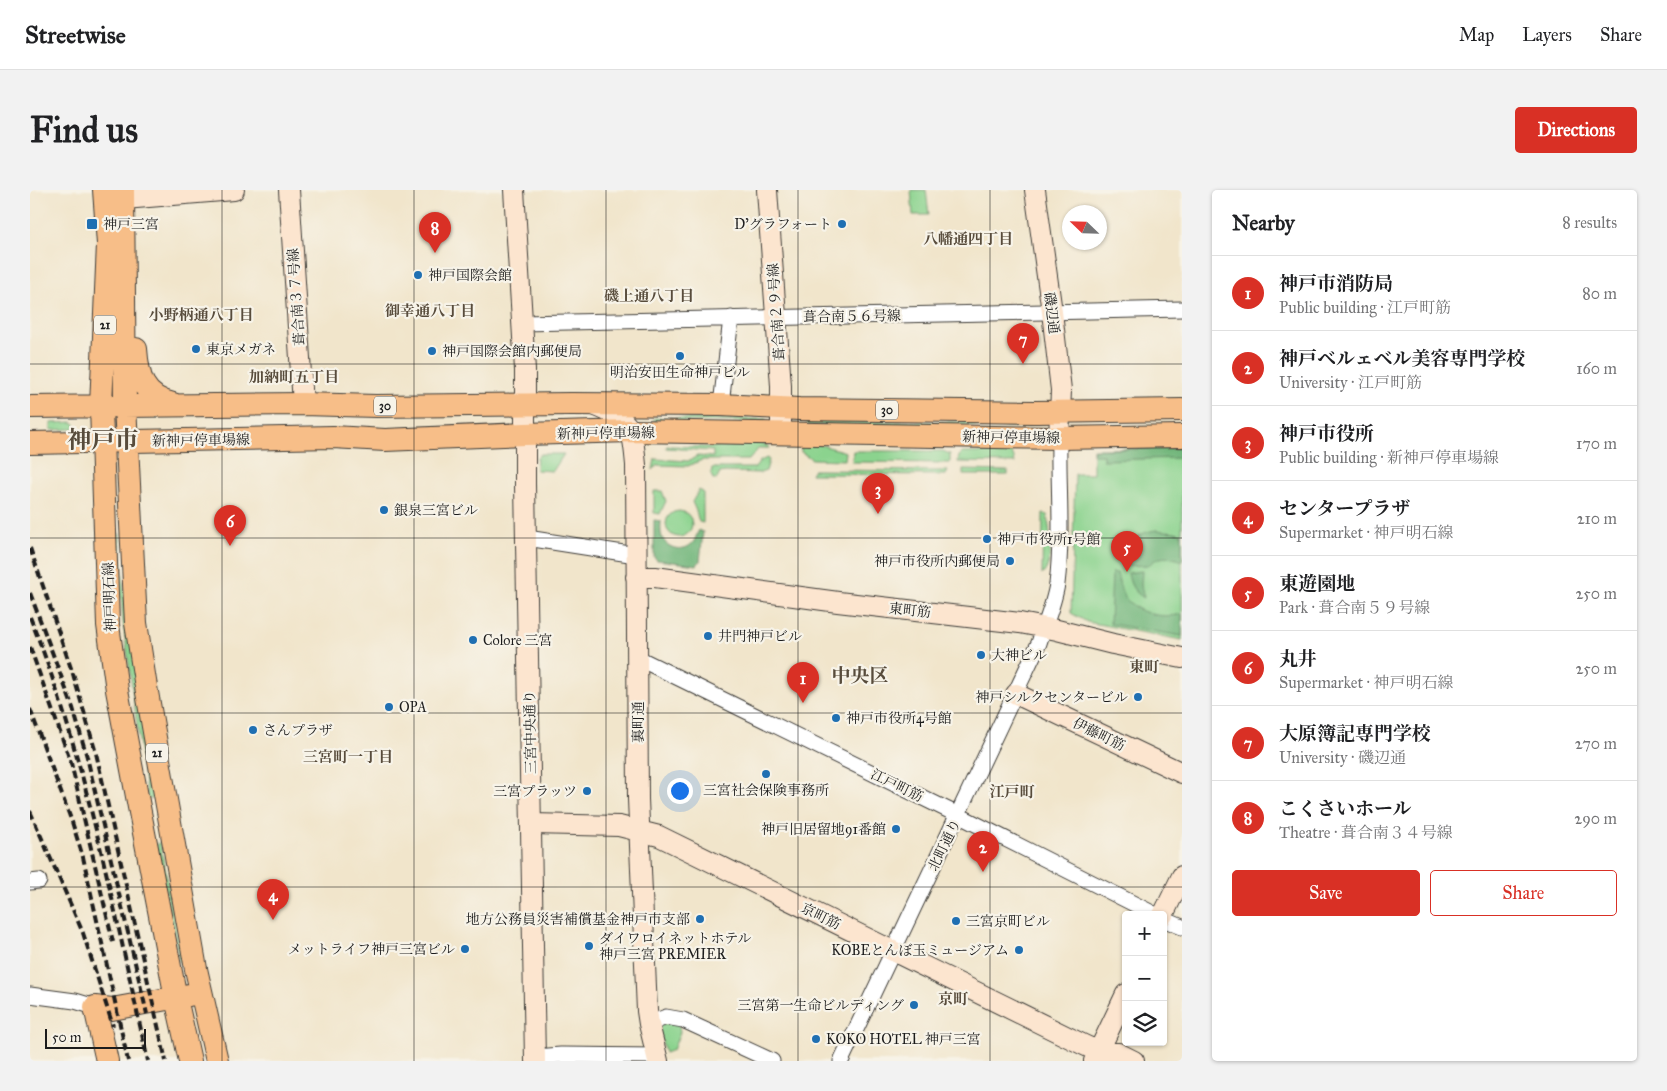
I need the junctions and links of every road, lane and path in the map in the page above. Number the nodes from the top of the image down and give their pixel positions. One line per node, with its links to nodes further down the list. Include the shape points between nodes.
1 (234, 190): 6 (street)
2 (289, 190): 13 (street, 葺合南３７号線)
3 (514, 190): 12 (street, 三宮中央通り)
4 (767, 190): 11 (street, 葺合南２９号線)
5 (1035, 190): 9 (street, 磯辺通)
6 (117, 193): 7 (main road, 神戸明石線 / 21); 19 (main road, 神戸明石線 / 21, via 108,244)
7 (124, 300): 16 (main road, 神戸明石線 / 21); 17 (main road, via 135,332 137,365 143,385 160,400)
8 (1182, 309): 9 (street, 葺合南５６号線)
9 (1052, 312): 11 (street, 葺合南５６号線); 23 (street, 磯辺通, via 1061,390)
10 (731, 318): 11 (street, 葺合南５６号線); 12 (street, 葺合南５６号線); 18 (street)
11 (776, 318): 21 (street, 葺合南２９号線)
12 (522, 323): 14 (street, 三宮中央通り)
13 (303, 404): 14 (main road, 新神戸停車場線 / 30); 17 (main road, 新神戸停車場線 / 30)
14 (525, 404): 15 (main road, 新神戸停車場線 / 30); 26 (street, 三宮中央通り)
15 (591, 404): 18 (main road, 新神戸停車場線 / 30); 24 (street, via 608,411)
16 (125, 405): 17 (main road, 新神戸停車場線 / 30); 19 (main road, 新神戸停車場線 / 30); 29 (main road, 神戸明石線 / 21)
17 (178, 405)
18 (721, 405): 21 (main road, 新神戸停車場線 / 30)
19 (101, 406): 20 (main road, 新神戸停車場線 / 30); 30 (main road, 神戸明石線 / 21)
20 (30, 407)
21 (781, 409): 23 (main road, 新神戸停車場線 / 30); 25 (street, 葺合南２９号線)
22 (1182, 410): 23 (main road, 新神戸停車場線 / 30)
23 (1060, 412): 28 (street, 磯辺通)
24 (631, 431): 25 (main road, 新神戸停車場線 / 30); 26 (main road, 新神戸停車場線 / 30); 33 (street, 裏町通, via 636,465)
25 (781, 433): 28 (main road, 新神戸停車場線 / 30)
26 (525, 434): 29 (main road, 新神戸停車場線 / 30, via 385,440); 32 (street, 三宮中央通り)
27 (1182, 436): 28 (main road, 新神戸停車場線 / 30)
28 (1060, 438): 35 (street, 北町通り, via 1056,586)
29 (127, 440): 30 (main road, 新神戸停車場線 / 30); 49 (main road, 神戸明石線 / 21, via 136,623)
30 (102, 441): 31 (main road, 新神戸停車場線 / 30); 51 (main road, 神戸明石線 / 21, via 108,625 117,690)
31 (30, 442)
32 (527, 538): 33 (street); 41 (street, 三宮中央通り)
33 (636, 556): 34 (street, 裏町通)
34 (636, 576): 35 (street, 東町筋); 36 (street, 裏町通)
35 (1044, 627): 37 (street, 東町筋); 38 (street, 北町通り)
36 (638, 658): 40 (street, 江戸町筋); 42 (street, 裏町通)
37 (1182, 658)
38 (1016, 694): 39 (street, 伊藤町筋); 40 (street, 北町通り)
39 (1182, 773)
40 (958, 815): 44 (street, 江戸町筋); 48 (street, 北町通り)
41 (532, 824): 42 (street, 京町筋, via 619,826); 56 (street, 三宮中央通り)
42 (640, 831): 48 (street, 京町筋, via 659,836); 54 (street, 裏町通)
43 (1182, 876): 45 (street)
44 (1148, 911)
45 (1166, 911)
46 (1167, 919): 47 (street)
47 (1182, 927)
48 (892, 951): 55 (street, 京町筋); 62 (street, 北町通り)
49 (201, 992): 51 (main road); 60 (main road, 神戸明石線 / 21)
50 (30, 995): 53 (street)
51 (176, 998): 53 (main road, via 112,1009); 59 (main road, 神戸明石線 / 21)
52 (1123, 1001): 55 (street)
53 (95, 1007): 58 (main road)
54 (648, 1024): 57 (street, 裏町通); 61 (street, via 666,1017 683,1020)
55 (1100, 1058): 63 (street, 京町筋, via 1118,1053)
56 (535, 1059): 57 (street, via 561,1055)
57 (658, 1059)
58 (107, 1061)
59 (190, 1061)
60 (216, 1061)
61 (772, 1061)
62 (841, 1061)
63 (1134, 1061)

